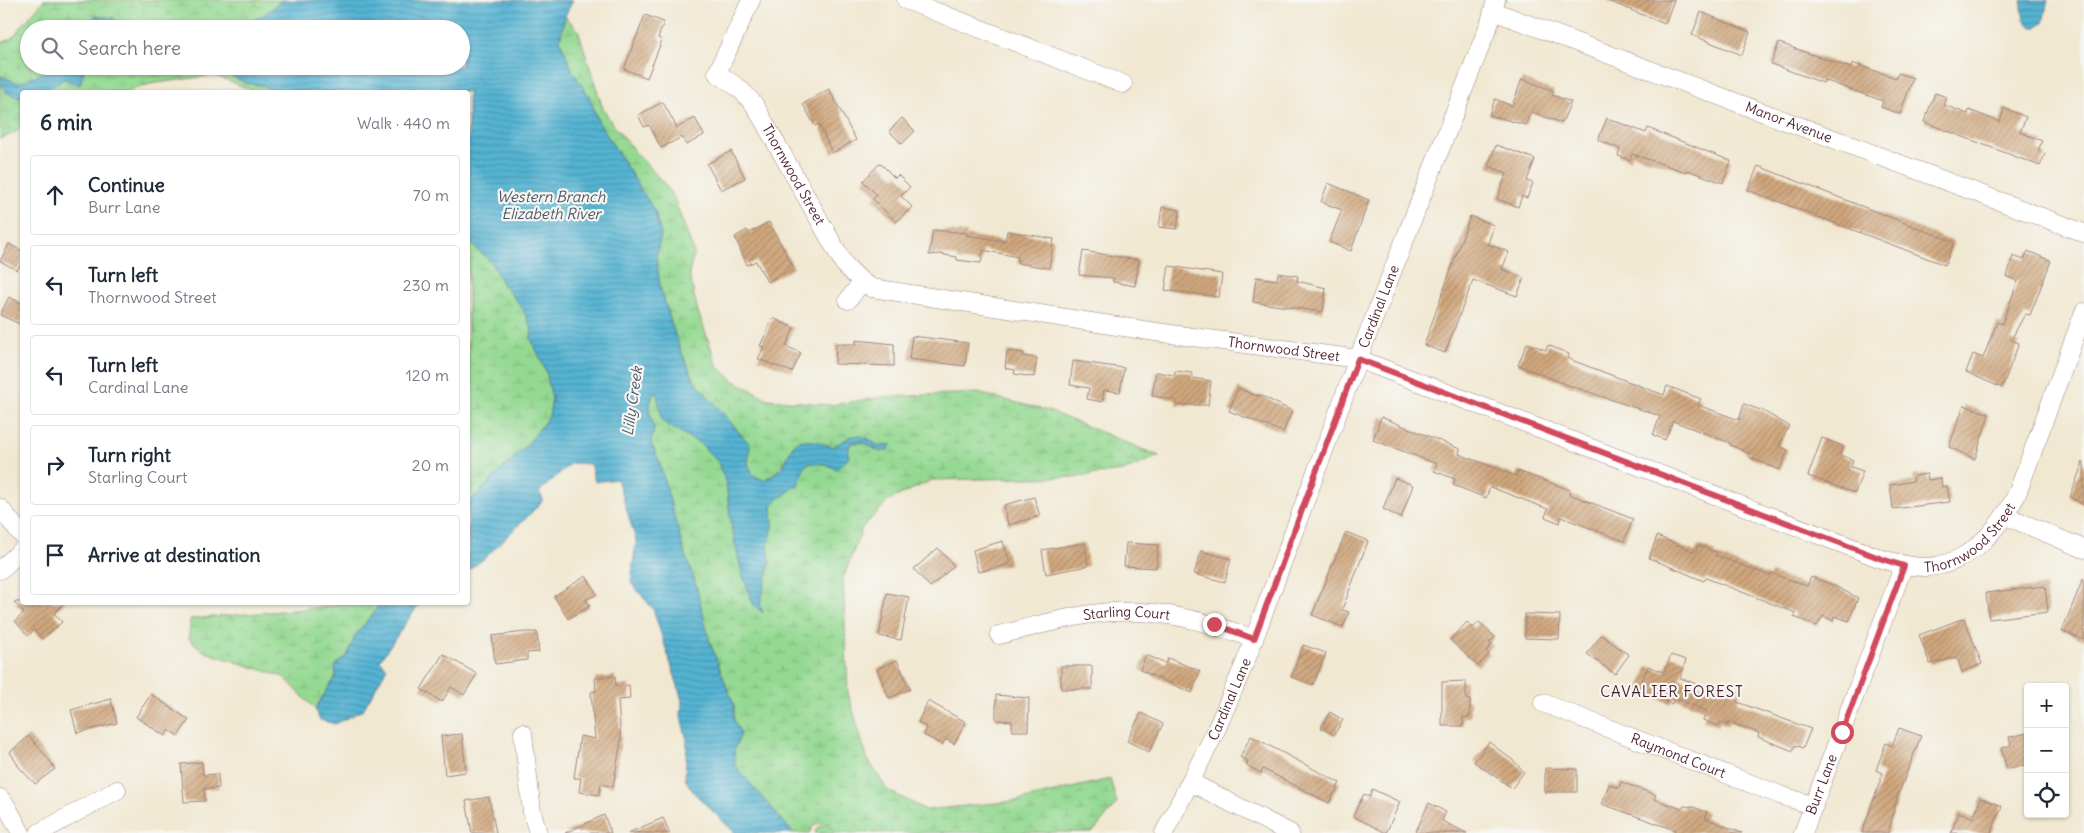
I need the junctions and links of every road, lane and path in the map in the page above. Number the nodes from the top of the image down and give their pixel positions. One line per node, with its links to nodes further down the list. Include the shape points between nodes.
1 (751, 0): 6 (street, Thornwood Street, via 717,73 740,89 754,104 844,264)
2 (906, 0): 4 (street)
3 (1495, 5): 5 (street, Manor Avenue); 9 (street, Cardinal Lane)
4 (1123, 84)
5 (2084, 233)
6 (862, 282): 7 (street); 9 (street, Thornwood Street, via 890,292)
7 (848, 300)
8 (2084, 312): 11 (street, Thornwood Street)
9 (1358, 359): 15 (street, Thornwood Street); 18 (street, Cardinal Lane)
10 (0, 508): 12 (street)
11 (2006, 516): 13 (street); 15 (street, Thornwood Street, via 1992,534 1956,559 1928,567)
12 (20, 533)
13 (2084, 548)
14 (20, 552): 16 (street)
15 (1904, 566): 24 (street, Burr Lane)
16 (0, 570)
17 (998, 636): 18 (street, Starling Court, via 1090,614 1146,612 1214,624)
18 (1254, 639): 21 (street, Cardinal Lane)
19 (1543, 704): 24 (street, Raymond Court)
20 (523, 733): 27 (street, via 532,812)
21 (1190, 782): 28 (street, Cardinal Lane); 29 (street)
22 (117, 790): 26 (street)
23 (0, 798): 25 (street)
24 (1814, 806): 30 (street, Burr Lane)
25 (21, 833)
26 (39, 833)
27 (538, 833)
28 (1164, 833)
29 (1290, 833)
30 (1803, 833)

